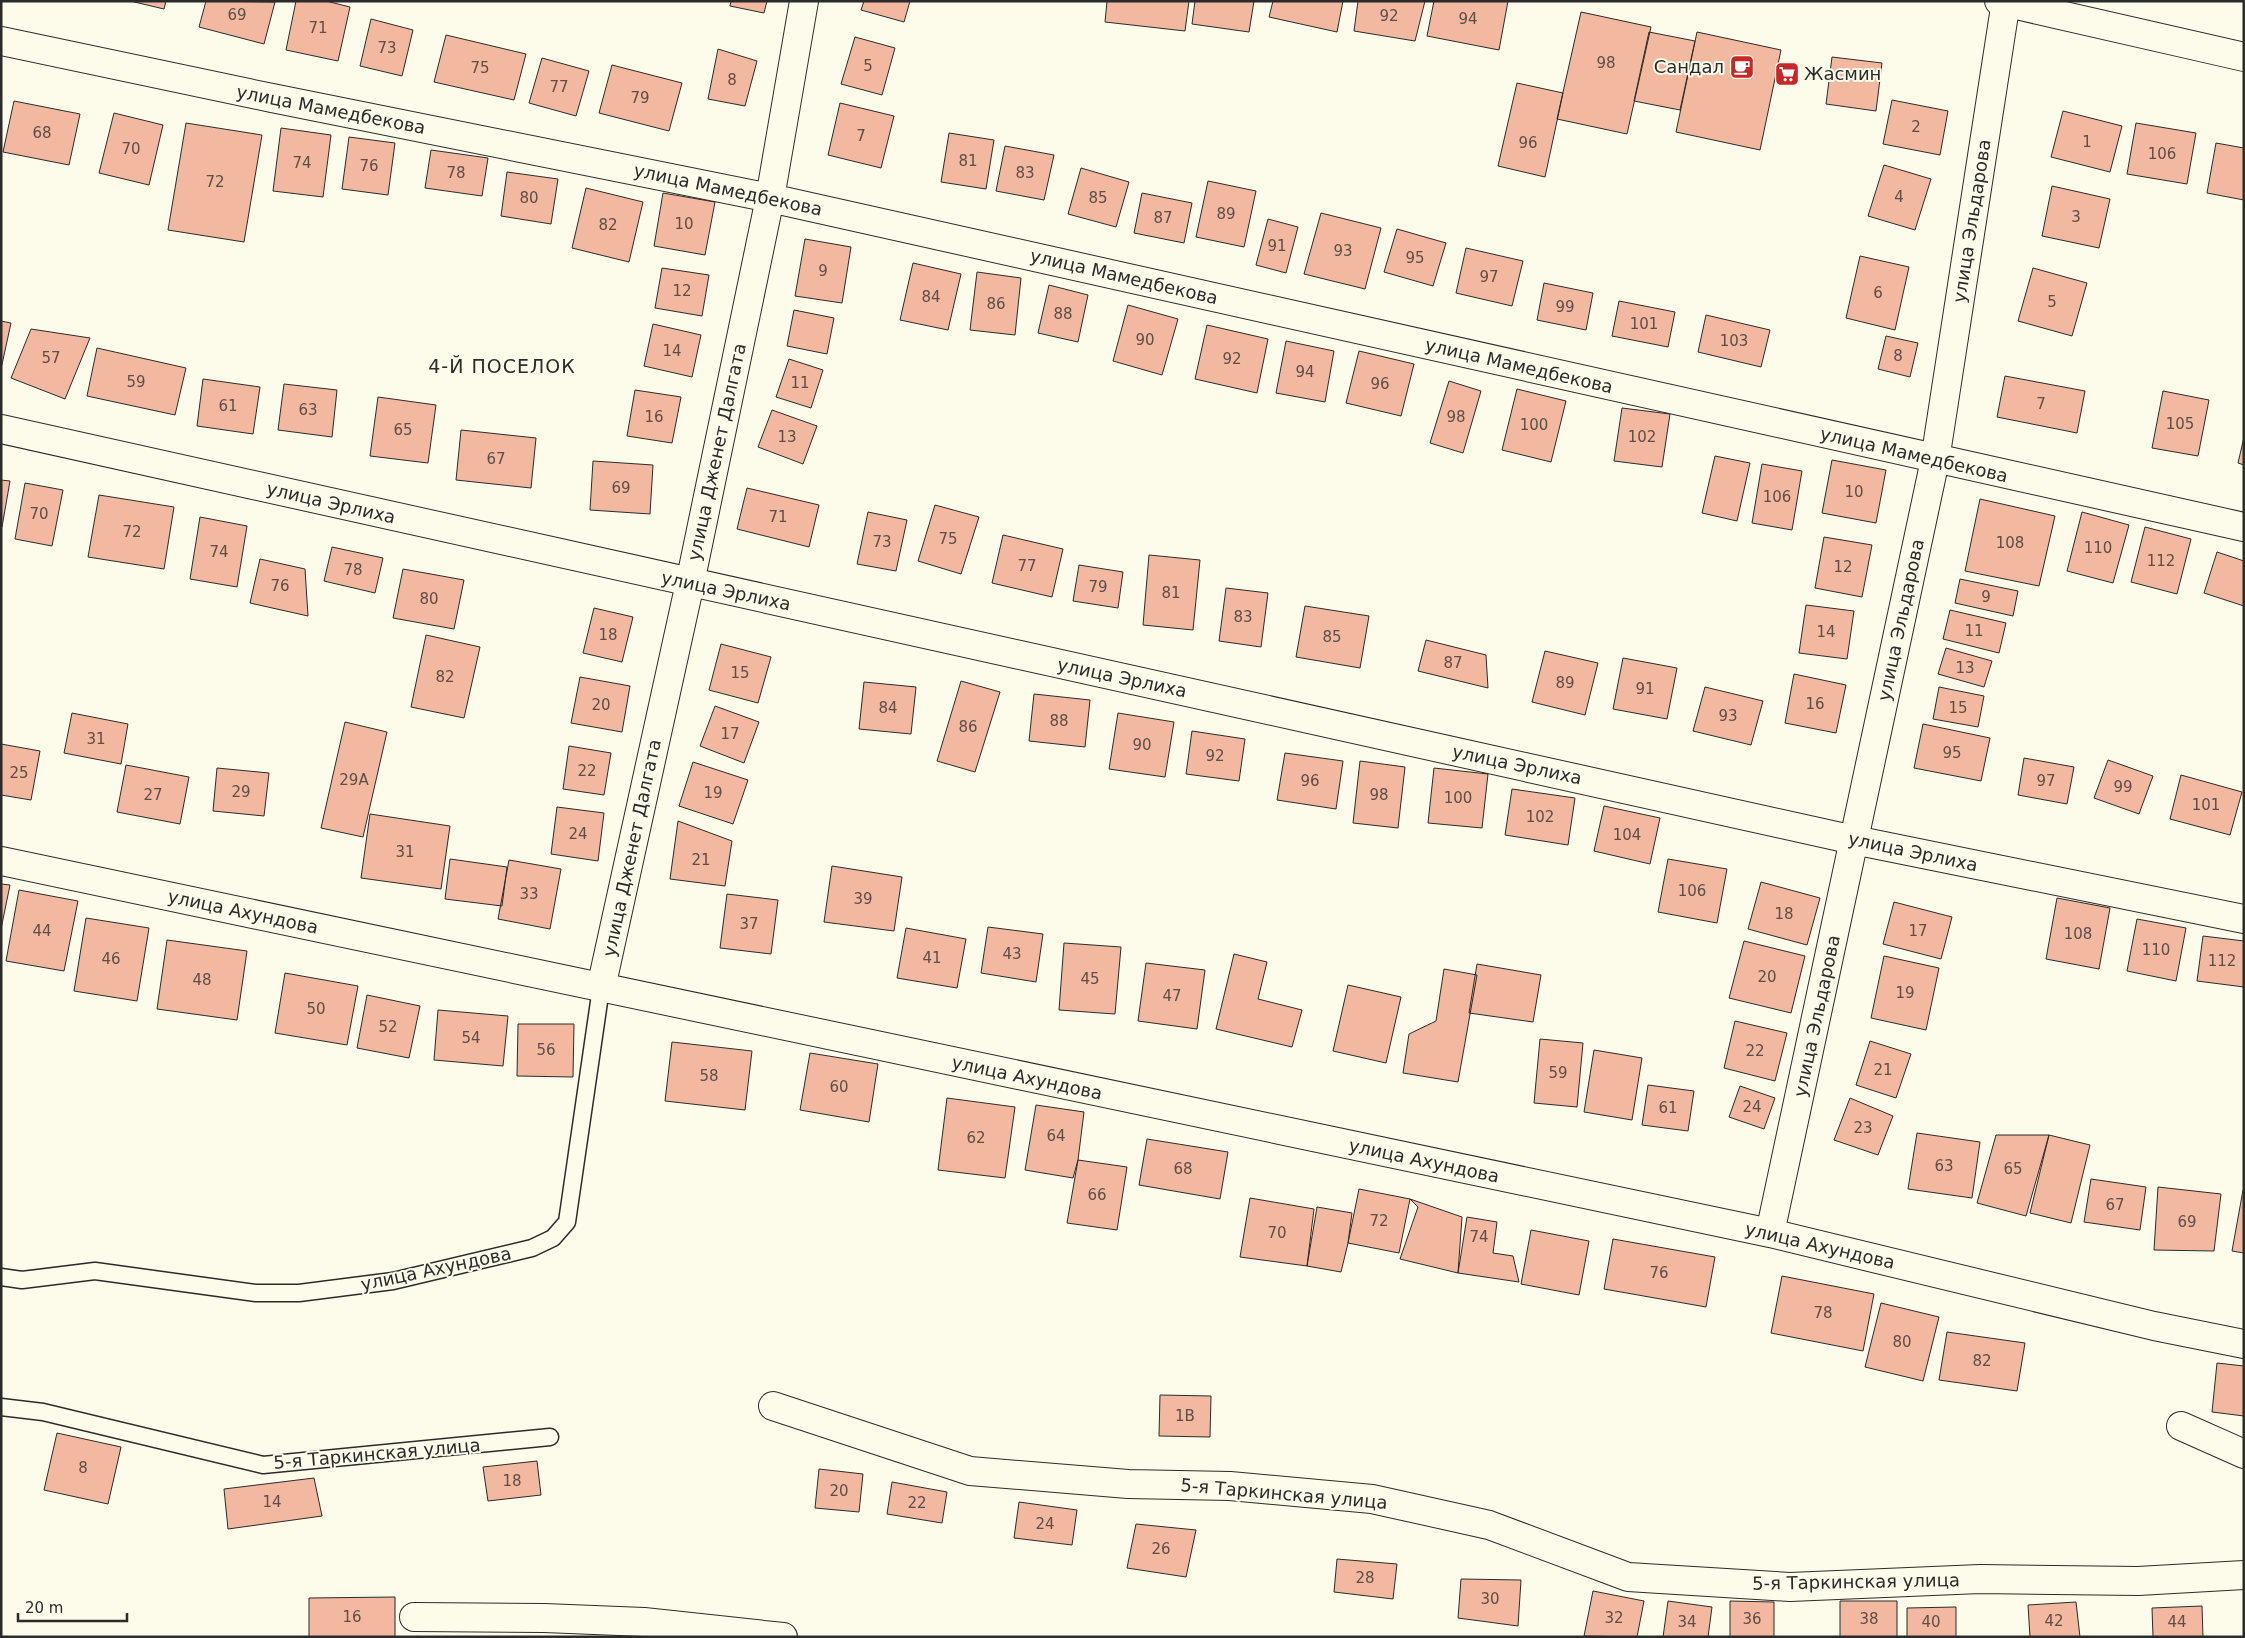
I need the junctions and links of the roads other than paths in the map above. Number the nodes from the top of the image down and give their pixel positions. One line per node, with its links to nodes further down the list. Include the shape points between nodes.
1 (804, 1): 6 (street, улица Дженет Далгата)
2 (2007, 2): 4 (street); 5 (street); 8 (street, улица Эльдарова)
3 (1, 41): 6 (street, улица Мамедбекова)
4 (2244, 51)
5 (2244, 57)
6 (770, 198): 8 (street, улица Мамедбекова); 10 (street, улица Дженет Далгата)
7 (1, 429): 10 (street, улица Эрлиха)
8 (1935, 460): 9 (street, улица Мамедбекова); 11 (street, улица Эльдарова)
9 (2244, 527)
10 (690, 583): 11 (street, улица Эрлиха); 14 (street, улица Дженет Далгата)
11 (1854, 840): 13 (street, улица Эрлиха); 15 (street, улица Эльдарова)
12 (1, 861): 14 (street, улица Ахундова)
13 (2244, 919)
14 (602, 988): 15 (street, улица Ахундова); 16 (lane, улица Ахундова, via 567,1222 553,1238 532,1248 393,1281 299,1293 256,1293 95,1271 22,1280)
15 (1770, 1233): 17 (street, улица Ахундова, via 2154,1326)
16 (1, 1277)
17 (2244, 1344)
18 (773, 1406): 23 (street, 5-я Таркинская улица, via 970,1471 1372,1498 1489,1525 1628,1577 1790,1587 1980,1579 2138,1581)
19 (1, 1407): 21 (lane, 5-я Таркинская улица, via 43,1412 263,1465)
20 (2181, 1426): 22 (street)
21 (550, 1437)
22 (2244, 1454)
23 (2244, 1576)
24 (414, 1617): 25 (street, via 635,1622)
25 (783, 1637)

